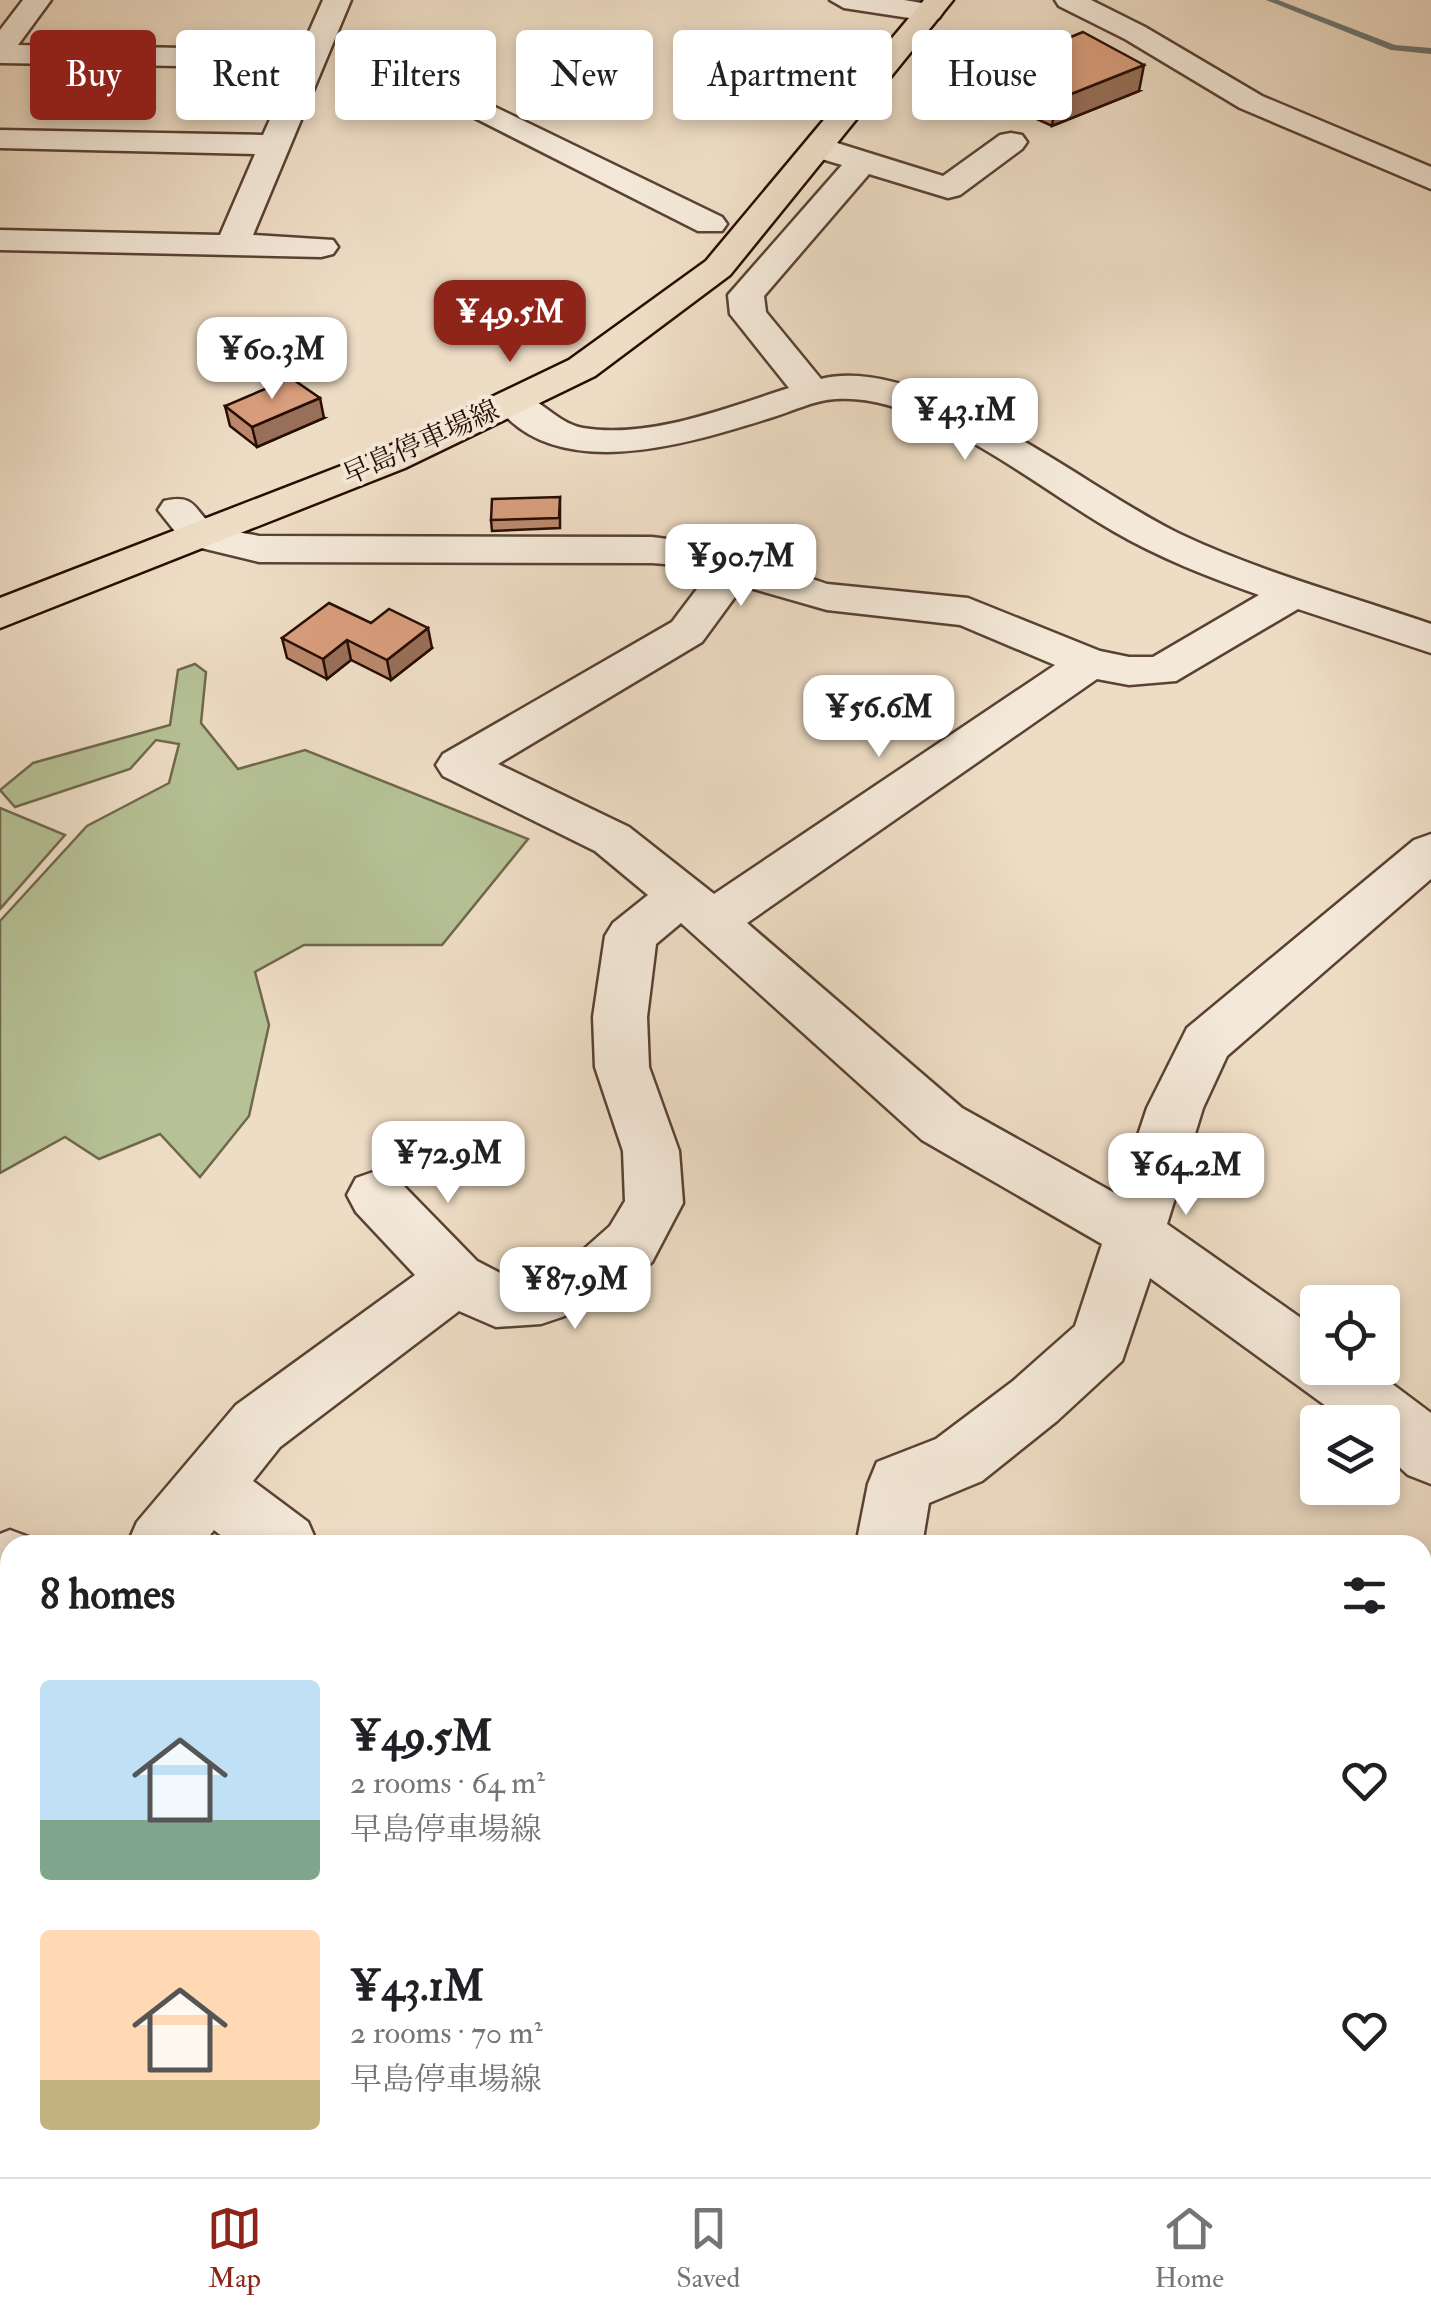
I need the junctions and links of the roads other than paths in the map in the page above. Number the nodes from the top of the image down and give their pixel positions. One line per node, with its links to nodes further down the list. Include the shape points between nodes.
1 (37, 0): 7 (street)
2 (338, 0): 6 (street)
3 (844, 0): 5 (street)
4 (1069, 0): 16 (street, via 1250,102)
5 (916, 5): 14 (main road, 早島停車場線); 18 (main road, 早島停車場線)
6 (315, 48)
7 (0, 52): 8 (street)
8 (176, 56)
9 (284, 120): 13 (street)
10 (495, 120): 18 (street)
11 (0, 139): 13 (street)
12 (1011, 142): 15 (street, via 948,188)
13 (274, 145): 19 (street)
14 (818, 148): 15 (street); 22 (main road, 早島停車場線, via 718,268 582,368)
15 (862, 162): 21 (street, via 746,295 748,314)
16 (1431, 179)
17 (0, 240): 19 (street)
18 (691, 242): 23 (main road, 早島停車場線, via 599,318 490,379)
19 (232, 245): 20 (street)
20 (321, 246)
21 (813, 393): 22 (street, via 612,442 552,432); 26 (street, via 862,386 898,397 986,434 1168,544)
22 (513, 402): 23 (main road, 早島停車場線, via 391,460)
23 (189, 522): 24 (street, via 259,549 652,550 698,554); 25 (main road, 早島停車場線); 27 (main road, 早島停車場線)
24 (734, 568): 29 (street, via 827,597 968,612); 31 (street, via 687,632 460,764 612,839)
25 (0, 579)
26 (1294, 592): 28 (street); 29 (street, via 1160,670)
27 (0, 614)
28 (1431, 639)
29 (1089, 664): 31 (street)
30 (1431, 852): 33 (street, via 1206,1043 1175,1108)
31 (697, 908): 33 (street, via 942,1124); 34 (street, via 631,936 620,1017 622,1067 650,1151 654,1203 630,1244 596,1275 541,1298 496,1301)
32 (376, 1195): 34 (street)
33 (1135, 1234): 35 (street); 41 (street, via 1100,1342 959,1460 900,1484)
34 (456, 1279): 38 (street, via 258,1426)
35 (1300, 1352)
36 (1346, 1385): 37 (street)
37 (1431, 1454)
38 (208, 1486): 39 (street); 40 (street)
39 (168, 1535)
40 (272, 1535)
41 (891, 1535)

